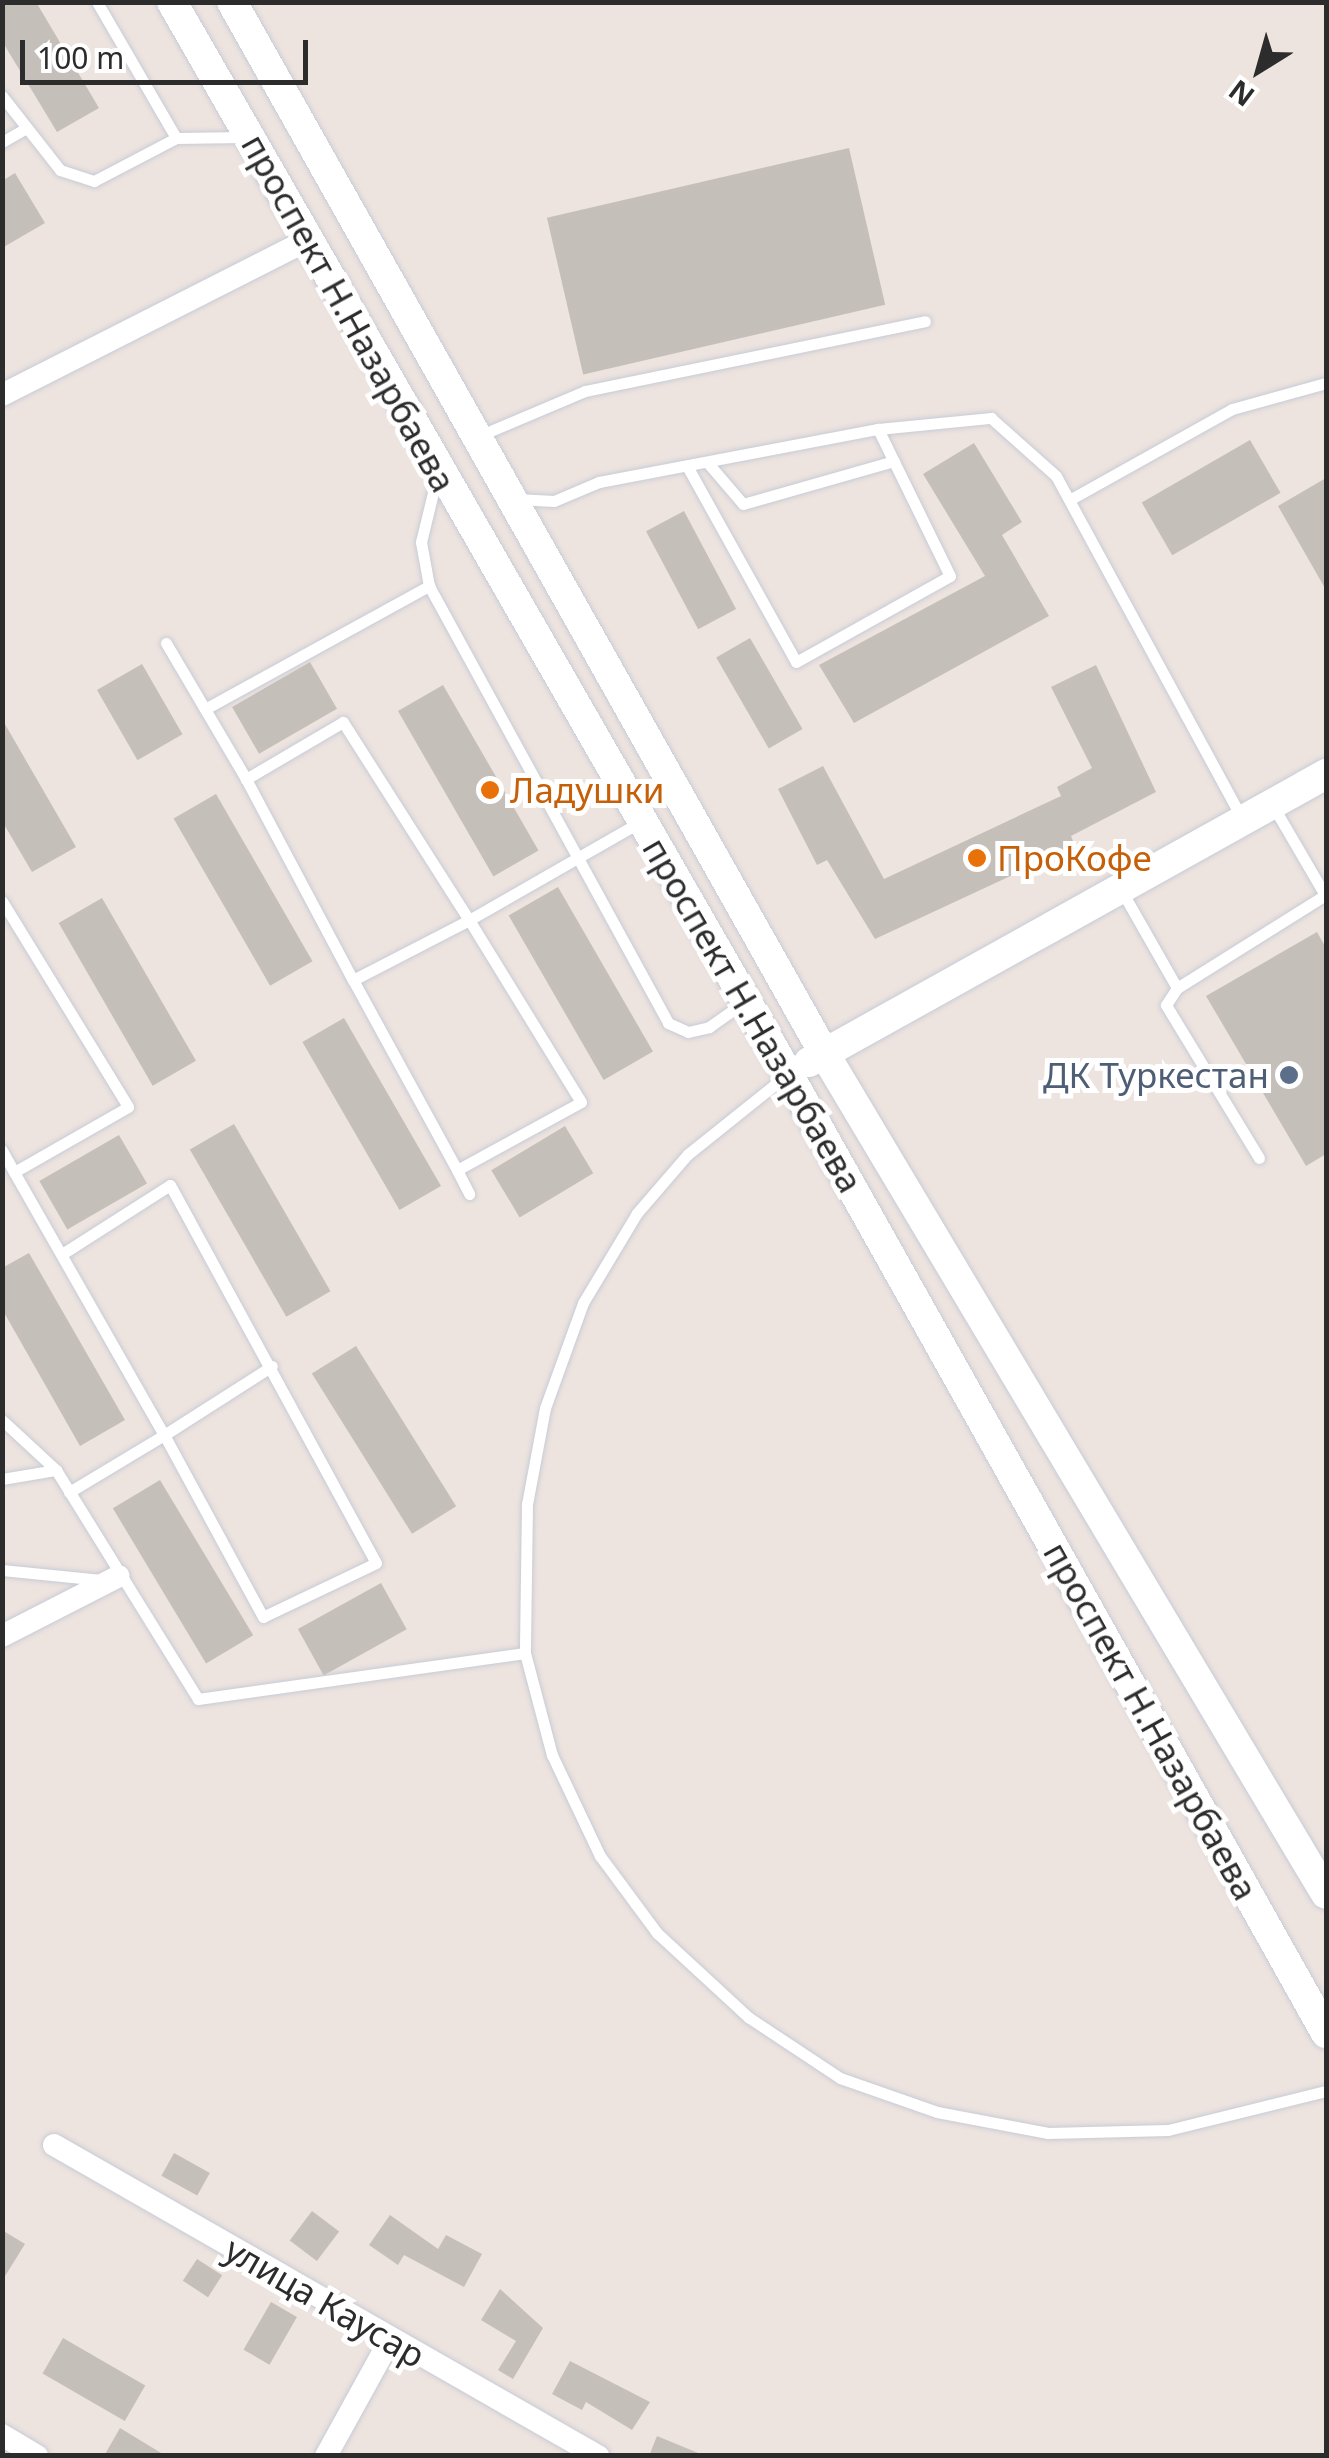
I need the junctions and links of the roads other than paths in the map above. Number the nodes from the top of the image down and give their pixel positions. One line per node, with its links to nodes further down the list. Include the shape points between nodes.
1 (97, 2): 7 (lane)
2 (172, 2): 6 (main road, проспект Н.Назарбаева)
3 (232, 2): 14 (main road, проспект Н.Назарбаева)
4 (2, 96): 5 (lane)
5 (22, 130): 7 (lane, via 60,170 94,181); 8 (lane)
6 (250, 137): 7 (lane); 9 (main road, проспект Н.Назарбаева)
7 (176, 138)
8 (2, 142)
9 (308, 240): 12 (street); 18 (main road, проспект Н.Назарбаева)
10 (925, 321): 14 (lane, via 585,391)
11 (1326, 383): 20 (lane, via 1232,408)
12 (2, 394)
13 (878, 429): 15 (lane); 16 (lane); 20 (lane, via 991,418 1036,451)
14 (477, 437): 19 (main road, проспект Н.Назарбаева)
15 (894, 461): 16 (lane, via 743,504); 17 (lane, via 950,576 796,662)
16 (707, 462): 17 (lane)
17 (688, 466): 19 (lane, via 599,482 554,501)
18 (438, 472): 21 (lane, via 421,542); 28 (main road, проспект Н.Назарбаева)
19 (512, 498): 38 (main road, проспект Н.Назарбаева)
20 (1070, 499): 27 (lane)
21 (429, 586): 23 (lane); 29 (lane)
22 (166, 643): 23 (lane)
23 (205, 709): 25 (lane)
24 (1326, 774): 26 (main road)
25 (246, 780): 33 (lane, via 343,722); 35 (lane)
26 (1271, 802): 27 (main road); 31 (lane)
27 (1242, 820): 30 (main road)
28 (642, 821): 29 (lane); 37 (main road, проспект Н.Назарбаева)
29 (578, 858): 33 (lane); 37 (lane, via 668,1023 688,1032 709,1027)
30 (1119, 886): 36 (lane); 38 (main road)
31 (1326, 895): 36 (lane)
32 (2, 900): 34 (lane)
33 (469, 920): 35 (lane); 42 (lane, via 581,1102)
34 (8, 924): 43 (lane, via 128,1106)
35 (353, 980): 42 (lane)
36 (1177, 988): 41 (lane, via 1166,1005)
37 (746, 1001): 39 (main road, проспект Н.Назарбаева)
38 (824, 1054): 39 (main road); 58 (main road, проспект Н.Назарбаева)
39 (788, 1074): 57 (lane, via 686,1155 637,1214 584,1303 545,1408 527,1504); 59 (main road, проспект Н.Назарбаева)
40 (2, 1150): 43 (lane)
41 (1259, 1158)
42 (457, 1170): 44 (lane)
43 (14, 1172): 45 (lane)
44 (469, 1194)
45 (62, 1254): 46 (lane, via 170,1186); 49 (lane)
46 (272, 1366): 49 (lane); 49 (lane, via 376,1562 263,1617)
47 (2, 1420): 48 (lane)
48 (20, 1434): 50 (lane); 51 (lane)
49 (164, 1435): 53 (lane)
50 (2, 1436)
51 (56, 1470): 52 (lane); 53 (lane)
52 (2, 1479)
53 (69, 1492): 55 (lane)
54 (2, 1570): 55 (lane)
55 (112, 1578): 56 (street); 57 (lane, via 186,1689 212,1702)
56 (2, 1636)
57 (525, 1653): 60 (lane, via 552,1754 600,1856 657,1932 748,2016 840,2078 938,2112 1048,2133 1168,2130)
58 (1326, 1894)
59 (1326, 2032)
60 (1326, 2091)
61 (54, 2145): 62 (street, улица Каусар)
62 (390, 2340): 65 (street); 66 (street, улица Каусар)
63 (2, 2436): 64 (street)
64 (37, 2456)
65 (326, 2456)
66 (598, 2456)

